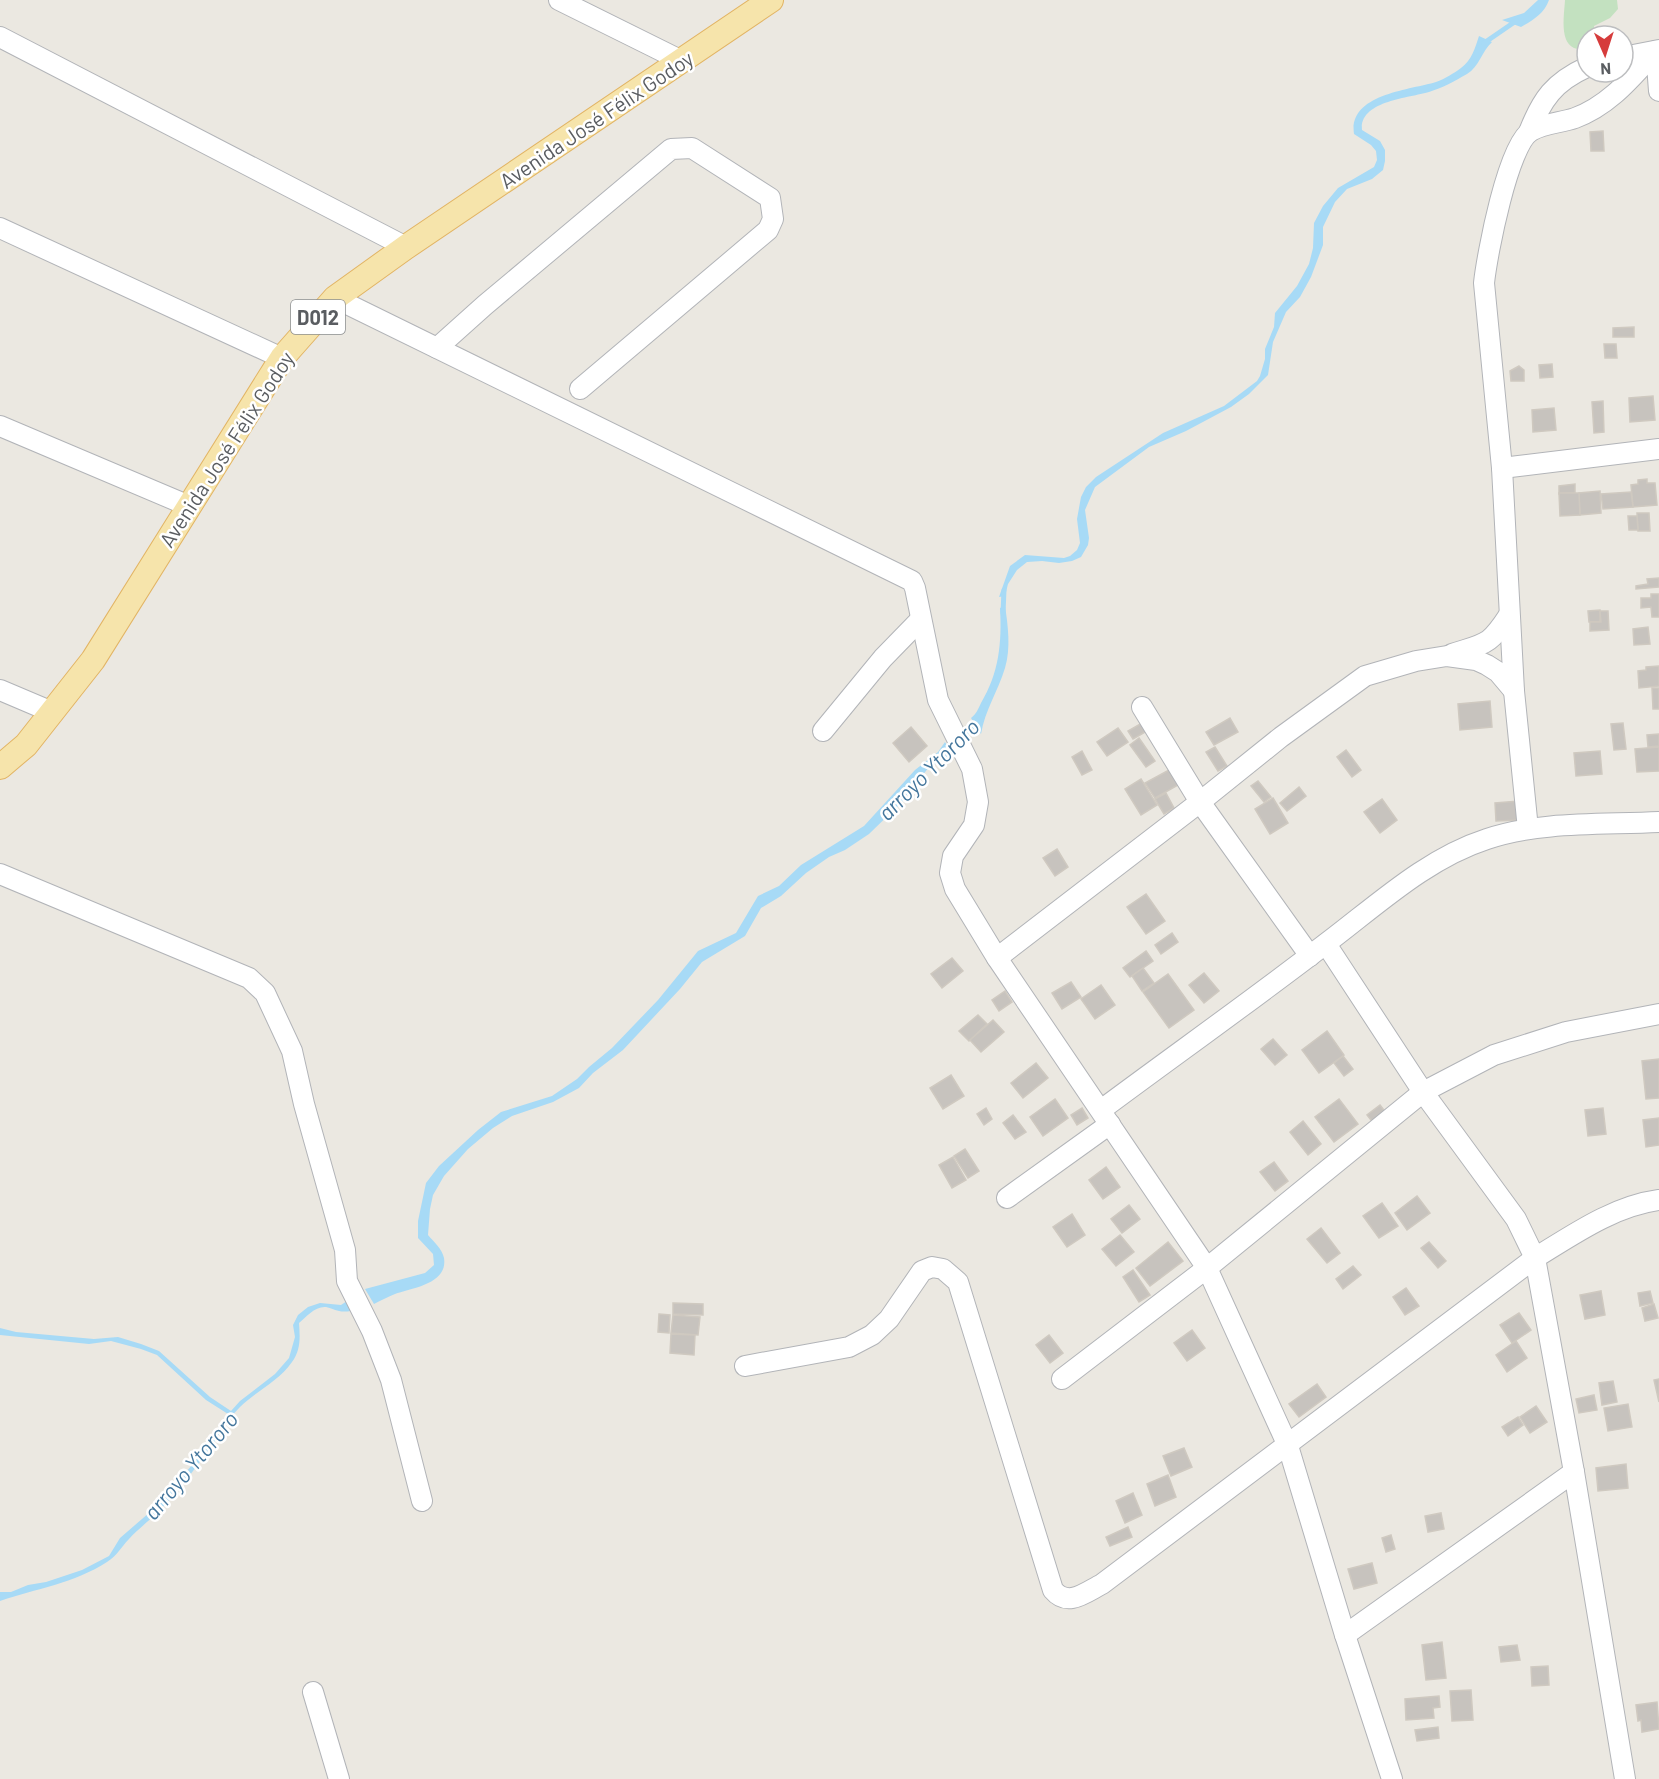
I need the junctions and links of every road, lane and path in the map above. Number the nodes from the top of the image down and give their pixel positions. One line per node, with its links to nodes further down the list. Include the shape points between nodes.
1 (559, 0): 6 (street)
2 (771, 0): 6 (main road, Avenida José Félix Godoy / D012)
3 (0, 37): 11 (street)
4 (1658, 50): 5 (street); 8 (street); 9 (street, via 1617,94 1575,118)
5 (1635, 55)
6 (682, 62): 11 (main road, Avenida José Félix Godoy / D012)
7 (1575, 73): 9 (street, via 1540,105)
8 (1659, 91)
9 (1529, 132): 18 (street, via 1509,170 1484,283)
10 (0, 228): 14 (street)
11 (406, 247): 12 (main road, Avenida José Félix Godoy / D012)
12 (335, 298): 13 (street); 14 (main road, Avenida José Félix Godoy / D012)
13 (437, 348): 15 (street, via 671,149 692,148 770,198 773,219 768,230); 21 (street, via 912,581)
14 (282, 358): 19 (main road, Avenida José Félix Godoy / D012)
15 (579, 389)
16 (0, 426): 19 (street)
17 (1659, 449): 18 (street)
18 (1502, 468): 20 (street)
19 (189, 506): 26 (main road, Avenida José Félix Godoy / D012, via 93,660)
20 (1509, 615): 22 (street, via 1486,643); 24 (street)
21 (920, 620): 27 (street); 34 (street, via 938,700 972,769 978,802 974,825 953,856 950,873 955,889)
22 (1447, 656): 24 (street, via 1487,665); 29 (street, via 1365,676)
23 (0, 690): 26 (street)
24 (1514, 691): 31 (street)
25 (1142, 706): 29 (street)
26 (52, 712): 28 (main road, Avenida José Félix Godoy / D012, via 26,745)
27 (823, 731)
28 (0, 767)
29 (1200, 802): 33 (street); 34 (street)
30 (1659, 822): 31 (street)
31 (1528, 829): 33 (street, via 1486,839 1448,856 1384,897)
32 (0, 874): 46 (street, via 249,978 265,993 292,1051 345,1250 347,1281 391,1380)
33 (1318, 950): 36 (street); 37 (street)
34 (997, 958): 37 (street)
35 (1659, 1014): 36 (street, via 1566,1032 1494,1055)
36 (1423, 1092): 40 (street, via 1516,1219); 41 (street)
37 (1106, 1117): 38 (street); 41 (street)
38 (1006, 1198)
39 (1659, 1200): 40 (street, via 1588,1225)
40 (1535, 1258): 44 (street); 45 (street)
41 (1208, 1268): 43 (street); 44 (street)
42 (745, 1366): 44 (street, via 849,1347 872,1335 889,1319 922,1271 932,1267 944,1269 958,1282 1053,1590 1065,1599 1076,1598 1102,1584)
43 (1062, 1379)
44 (1288, 1446): 47 (street)
45 (1574, 1472): 47 (street); 51 (street)
46 (422, 1501)
47 (1345, 1635): 50 (street)
48 (312, 1692): 49 (street)
49 (339, 1779)
50 (1392, 1779)
51 (1625, 1779)

